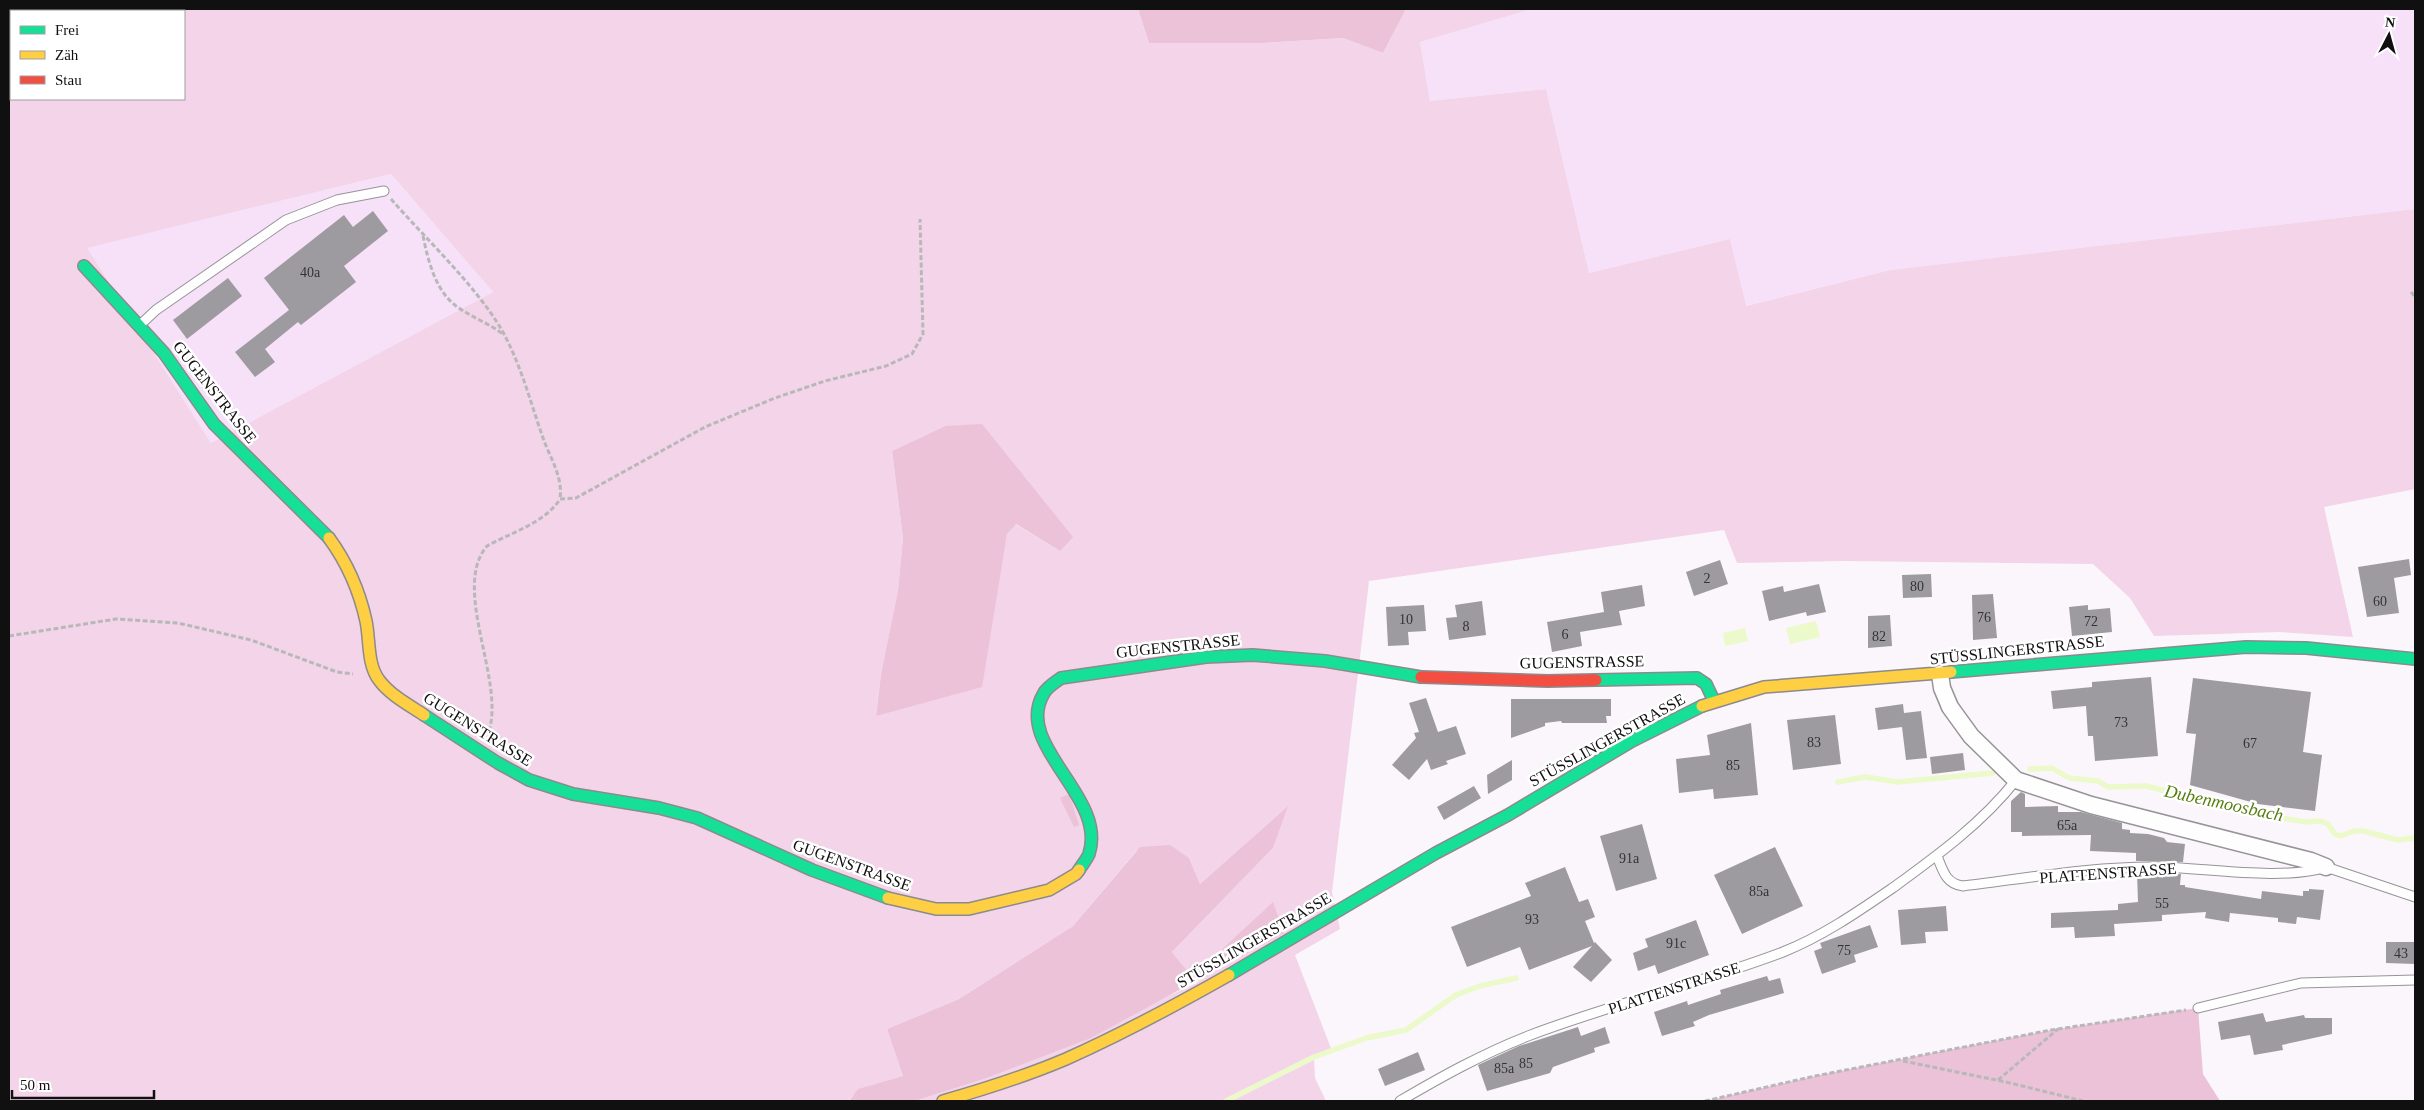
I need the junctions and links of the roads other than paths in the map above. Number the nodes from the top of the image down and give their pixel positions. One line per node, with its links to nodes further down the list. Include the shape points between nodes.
1 (384, 191): 3 (lane, via 337,200 286,220 156,310)
2 (84, 266): 3 (street, GUGENSTRASSE)
3 (140, 325): 6 (street, GUGENSTRASSE, via 214,424 336,545 360,595 375,674 397,697 528,780 573,794 659,808 697,818 812,870 899,902 936,910 969,909 1049,890 1076,874 1089,854 1091,828 1082,804 1040,735 1036,714 1044,692 1061,678 1206,657 1253,655 1325,661 1407,676 1547,681 1697,678 1706,684)
4 (2415, 658): 5 (street, STÜSSLINGERSTRASSE, via 2306,648 2246,647)
5 (1940, 674): 6 (street, STÜSSLINGERSTRASSE, via 1764,688); 7 (street, via 1950,707 1971,736)
6 (1714, 701): 13 (street, STÜSSLINGERSTRASSE, via 1657,728 1146,1020 1064,1060)
7 (2016, 780): 8 (lane, PLATTENSTRASSE); 9 (street, via 2091,805)
8 (1937, 856): 9 (lane, PLATTENSTRASSE, via 1946,878 1954,885 1964,886 2088,871 2158,867 2269,872 2313,872); 14 (lane, PLATTENSTRASSE, via 1814,938 1709,978 1528,1036 1474,1059)
9 (2326, 867): 10 (lane)
10 (2415, 897)
11 (2415, 980): 12 (lane, via 2301,983)
12 (2198, 1008)
13 (943, 1101)
14 (1400, 1101)

